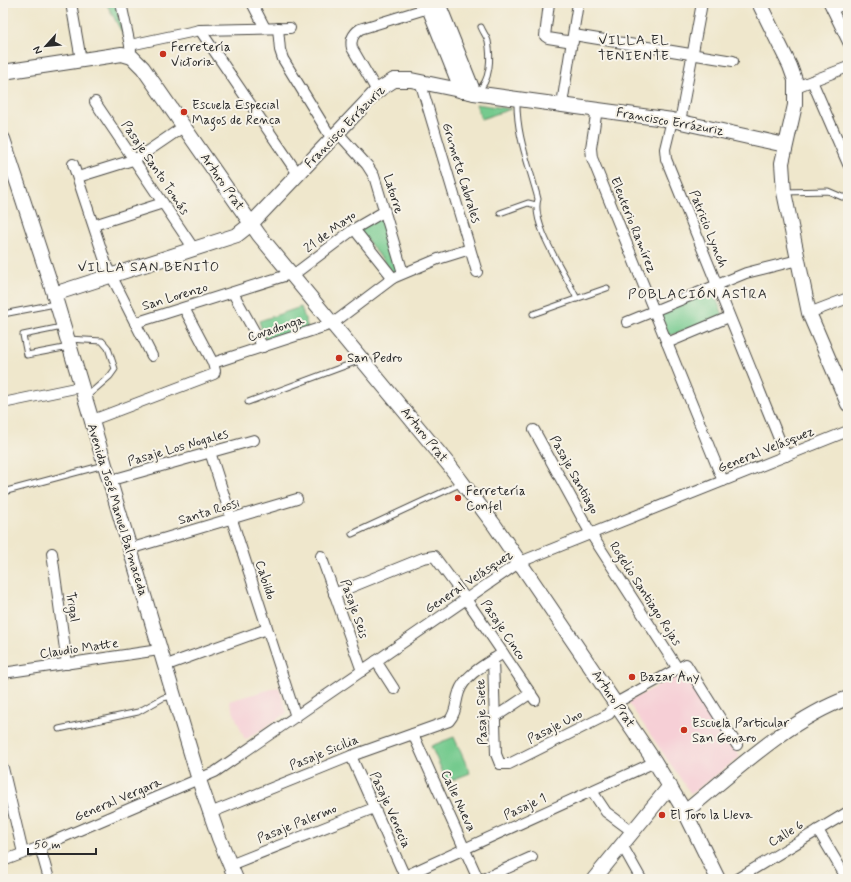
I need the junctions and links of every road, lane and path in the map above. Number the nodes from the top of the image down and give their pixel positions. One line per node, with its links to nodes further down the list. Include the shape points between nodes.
1 (71, 3): 20 (street)
2 (252, 3): 12 (street)
3 (549, 3): 16 (street, via 545,36)
4 (578, 3): 16 (street)
5 (702, 3): 19 (street, Patricio Lynch)
6 (759, 3): 26 (street, via 790,66)
7 (848, 3): 10 (street)
8 (123, 4): 18 (street, Arturo Prat)
9 (434, 4): 27 (street, via 363,28 354,34 352,48); 28 (street)
10 (831, 6): 17 (street)
11 (481, 27): 28 (lane, via 488,41 489,65 482,88)
12 (265, 28): 13 (street); 15 (street)
13 (278, 28): 14 (street); 35 (street, Latorre, via 283,59)
14 (290, 28)
15 (200, 30): 18 (street); 43 (street)
16 (573, 39): 19 (street); 31 (street)
17 (848, 42)
18 (131, 51): 20 (street); 34 (street, Arturo Prat)
19 (692, 54): 21 (street); 33 (street, Patricio Lynch)
20 (81, 60): 23 (street)
21 (733, 61)
22 (848, 67): 25 (street)
23 (3, 72)
24 (420, 81): 27 (street, Francisco Errázuriz, via 394,80); 28 (street, Francisco Errázuriz); 55 (street, Grumete Cabrales)
25 (812, 81): 26 (street); 41 (street)
26 (796, 87): 38 (street, via 795,105)
27 (377, 91): 35 (street, Francisco Errázuriz)
28 (468, 92): 29 (street, Francisco Errázuriz)
29 (517, 98): 31 (street, Francisco Errázuriz); 48 (lane, via 523,152 538,199)
30 (95, 102): 39 (street, Pasaje Santo Tomás)
31 (562, 104): 32 (street, Francisco Errázuriz)
32 (597, 109): 33 (street, Francisco Errázuriz); 69 (street, Eleuterio Ramírez, via 592,158)
33 (676, 121): 37 (street, Francisco Errázuriz); 62 (street, Patricio Lynch, via 665,149 666,158)
34 (183, 127): 39 (street); 51 (street, Arturo Prat)
35 (335, 136): 43 (street, Francisco Errázuriz); 49 (street, Latorre, via 372,172)
36 (3, 139): 66 (street, Avenida José Manuel Balmaceda)
37 (769, 142): 38 (street, Francisco Errázuriz); 42 (street)
38 (785, 145): 42 (street)
39 (134, 160): 44 (street); 47 (street, Pasaje Santo Tomás)
40 (73, 164): 44 (street)
41 (848, 164)
42 (782, 173): 45 (street)
43 (298, 174): 51 (street, Francisco Errázuriz)
44 (78, 177): 52 (street)
45 (784, 192): 46 (lane, via 828,191); 56 (street)
46 (848, 197)
47 (163, 203): 52 (street); 54 (street, Pasaje Santo Tomás)
48 (536, 205): 50 (lane, via 528,203); 67 (lane, via 554,259)
49 (385, 211): 53 (street, 21 de Mayo); 58 (street, Latorre)
50 (500, 213)
51 (251, 224): 54 (street, Francisco Errázuriz, via 237,235); 59 (street, Arturo Prat)
52 (94, 225): 60 (street)
53 (354, 229): 59 (street, 21 de Mayo, via 302,269); 61 (street)
54 (194, 248): 60 (street, Francisco Errázuriz)
55 (470, 249): 57 (street, Grumete Cabrales); 58 (street, Covadonga)
56 (798, 260): 62 (street, via 758,269); 70 (street)
57 (477, 272)
58 (403, 273): 61 (street, Covadonga)
59 (291, 274): 64 (street, San Lorenzo); 76 (street, Arturo Prat)
60 (111, 276): 66 (street, Francisco Errázuriz); 75 (street)
61 (392, 278): 76 (street, Covadonga)
62 (716, 284): 69 (street); 73 (street, Patricio Lynch)
63 (607, 288): 67 (lane)
64 (233, 293): 68 (street, San Lorenzo); 79 (street)
65 (848, 298): 70 (street)
66 (55, 299): 71 (lane); 77 (street, Avenida José Manuel Balmaceda)
67 (577, 299): 72 (lane)
68 (184, 308): 75 (street, San Lorenzo); 82 (street)
69 (654, 311): 74 (street); 78 (street, Eleuterio Ramírez)
70 (809, 313): 86 (street)
71 (3, 314)
72 (533, 314)
73 (729, 317): 78 (street); 92 (street, Patricio Lynch)
74 (626, 322)
75 (135, 323): 80 (street)
76 (332, 324): 79 (street, Covadonga); 81 (street, Arturo Prat)
77 (66, 337): 77 (lane, via 23,335 28,355); 83 (street, Avenida José Manuel Balmaceda); 83 (lane, via 102,341 108,348 115,369 110,376)
78 (667, 343): 95 (street, Eleuterio Ramírez)
79 (262, 347): 82 (street, Covadonga)
80 (152, 356)
81 (362, 360): 84 (lane); 96 (street, Arturo Prat)
82 (213, 364): 87 (street, via 215,370 212,375)
83 (82, 393): 85 (street); 87 (street, Avenida José Manuel Balmaceda)
84 (248, 402)
85 (3, 403)
86 (848, 404)
87 (90, 421): 93 (street, Avenida José Manuel Balmaceda)
88 (534, 430): 101 (street, Pasaje Santiago)
89 (848, 431): 92 (street, General Velásquez)
90 (254, 440): 91 (street, Pasaje Los Nogales)
91 (210, 452): 94 (street, Pasaje Los Nogales); 99 (street, Cabildo)
92 (786, 456): 95 (street, General Velásquez)
93 (104, 465): 94 (street, Avenida José Manuel Balmaceda); 97 (lane)
94 (108, 480): 102 (street, Avenida José Manuel Balmaceda)
95 (723, 481): 101 (street, General Velásquez)
96 (462, 482): 100 (lane); 105 (street, Arturo Prat)
97 (3, 492)
98 (297, 499): 99 (street, Santa Rossi)
99 (231, 518): 102 (street, Santa Rossi); 108 (street, Cabildo)
100 (352, 534)
101 (590, 534): 105 (street, General Velásquez); 115 (street, Rogelio Santiago Rojas)
102 (129, 549): 109 (street, Avenida José Manuel Balmaceda)
103 (52, 553): 113 (street, Trigal)
104 (321, 556): 106 (street, Pasaje Seis)
105 (520, 562): 107 (street, General Velásquez); 121 (street, Arturo Prat)
106 (334, 594): 107 (street, Pasaje Cinco, via 427,556 434,556); 116 (street, Pasaje Seis)
107 (466, 599): 110 (street, Pasaje Cinco); 112 (street, General Velásquez)
108 (267, 629): 114 (street); 122 (street, Cabildo)
109 (159, 650): 113 (street, Claudio Matte); 114 (street, Avenida José Manuel Balmaceda)
110 (503, 653): 111 (street); 123 (street, Pasaje Cinco, via 533,696)
111 (494, 659): 123 (street, Pasaje Siete); 125 (street, Pasaje Sicilia, via 471,675 459,691 455,715 449,721)
112 (376, 661): 116 (street, General Velásquez); 118 (street)
113 (67, 664): 117 (street, Claudio Matte)
114 (164, 666): 119 (street, Avenida José Manuel Balmaceda)
115 (678, 668): 121 (street, Pasaje Uno); 126 (street, via 686,664)
116 (362, 671): 122 (street, General Velásquez)
117 (3, 673)
118 (394, 689)
119 (173, 696): 124 (lane, via 163,698 138,712); 131 (street, Avenida José Manuel Balmaceda)
120 (848, 698): 135 (street, via 812,714 791,727)
121 (616, 703): 128 (street, Arturo Prat); 129 (street, Pasaje Uno, via 609,714 509,764)
122 (296, 716): 131 (street, General Velásquez, via 215,772)
123 (495, 717): 129 (street, Pasaje Siete, via 496,754)
124 (59, 729)
125 (413, 734): 127 (street, Pasaje Sicilia); 142 (street, Calle Nueva)
126 (738, 745)
127 (351, 756): 134 (street, Pasaje Venecia); 137 (street, Pasaje Sicilia)
128 (655, 762): 132 (street, Arturo Prat); 133 (street, Pasaje 1)
129 (500, 764)
130 (3, 768): 143 (street)
131 (199, 780): 137 (street, Avenida José Manuel Balmaceda); 141 (street, General Vergara)
132 (670, 786): 135 (street, Arturo Prat); 139 (street)
133 (592, 791): 139 (street, via 606,812); 142 (street, Pasaje 1)
134 (374, 808): 146 (street, Pasaje Palermo); 147 (street, Pasaje Venecia)
135 (685, 812): 154 (street, Arturo Prat)
136 (848, 812): 138 (street, Calle 6)
137 (210, 813): 146 (street, Avenida José Manuel Balmaceda)
138 (818, 830): 155 (street, Calle 6); 156 (street)
139 (633, 832): 140 (street)
140 (622, 845): 152 (street); 153 (street)
141 (40, 847): 143 (street, General Vergara); 148 (street)
142 (465, 848): 147 (street, Pasaje 1); 150 (street, Calle Nueva)
143 (23, 854): 145 (street, General Vergara)
144 (532, 857): 151 (street)
145 (3, 861)
146 (230, 865): 149 (street, Avenida José Manuel Balmaceda)
147 (405, 877)
148 (49, 879)
149 (236, 879)
150 (478, 879)
151 (483, 879)
152 (594, 879)
153 (641, 879)
154 (718, 879)
155 (737, 879)
156 (847, 879)

